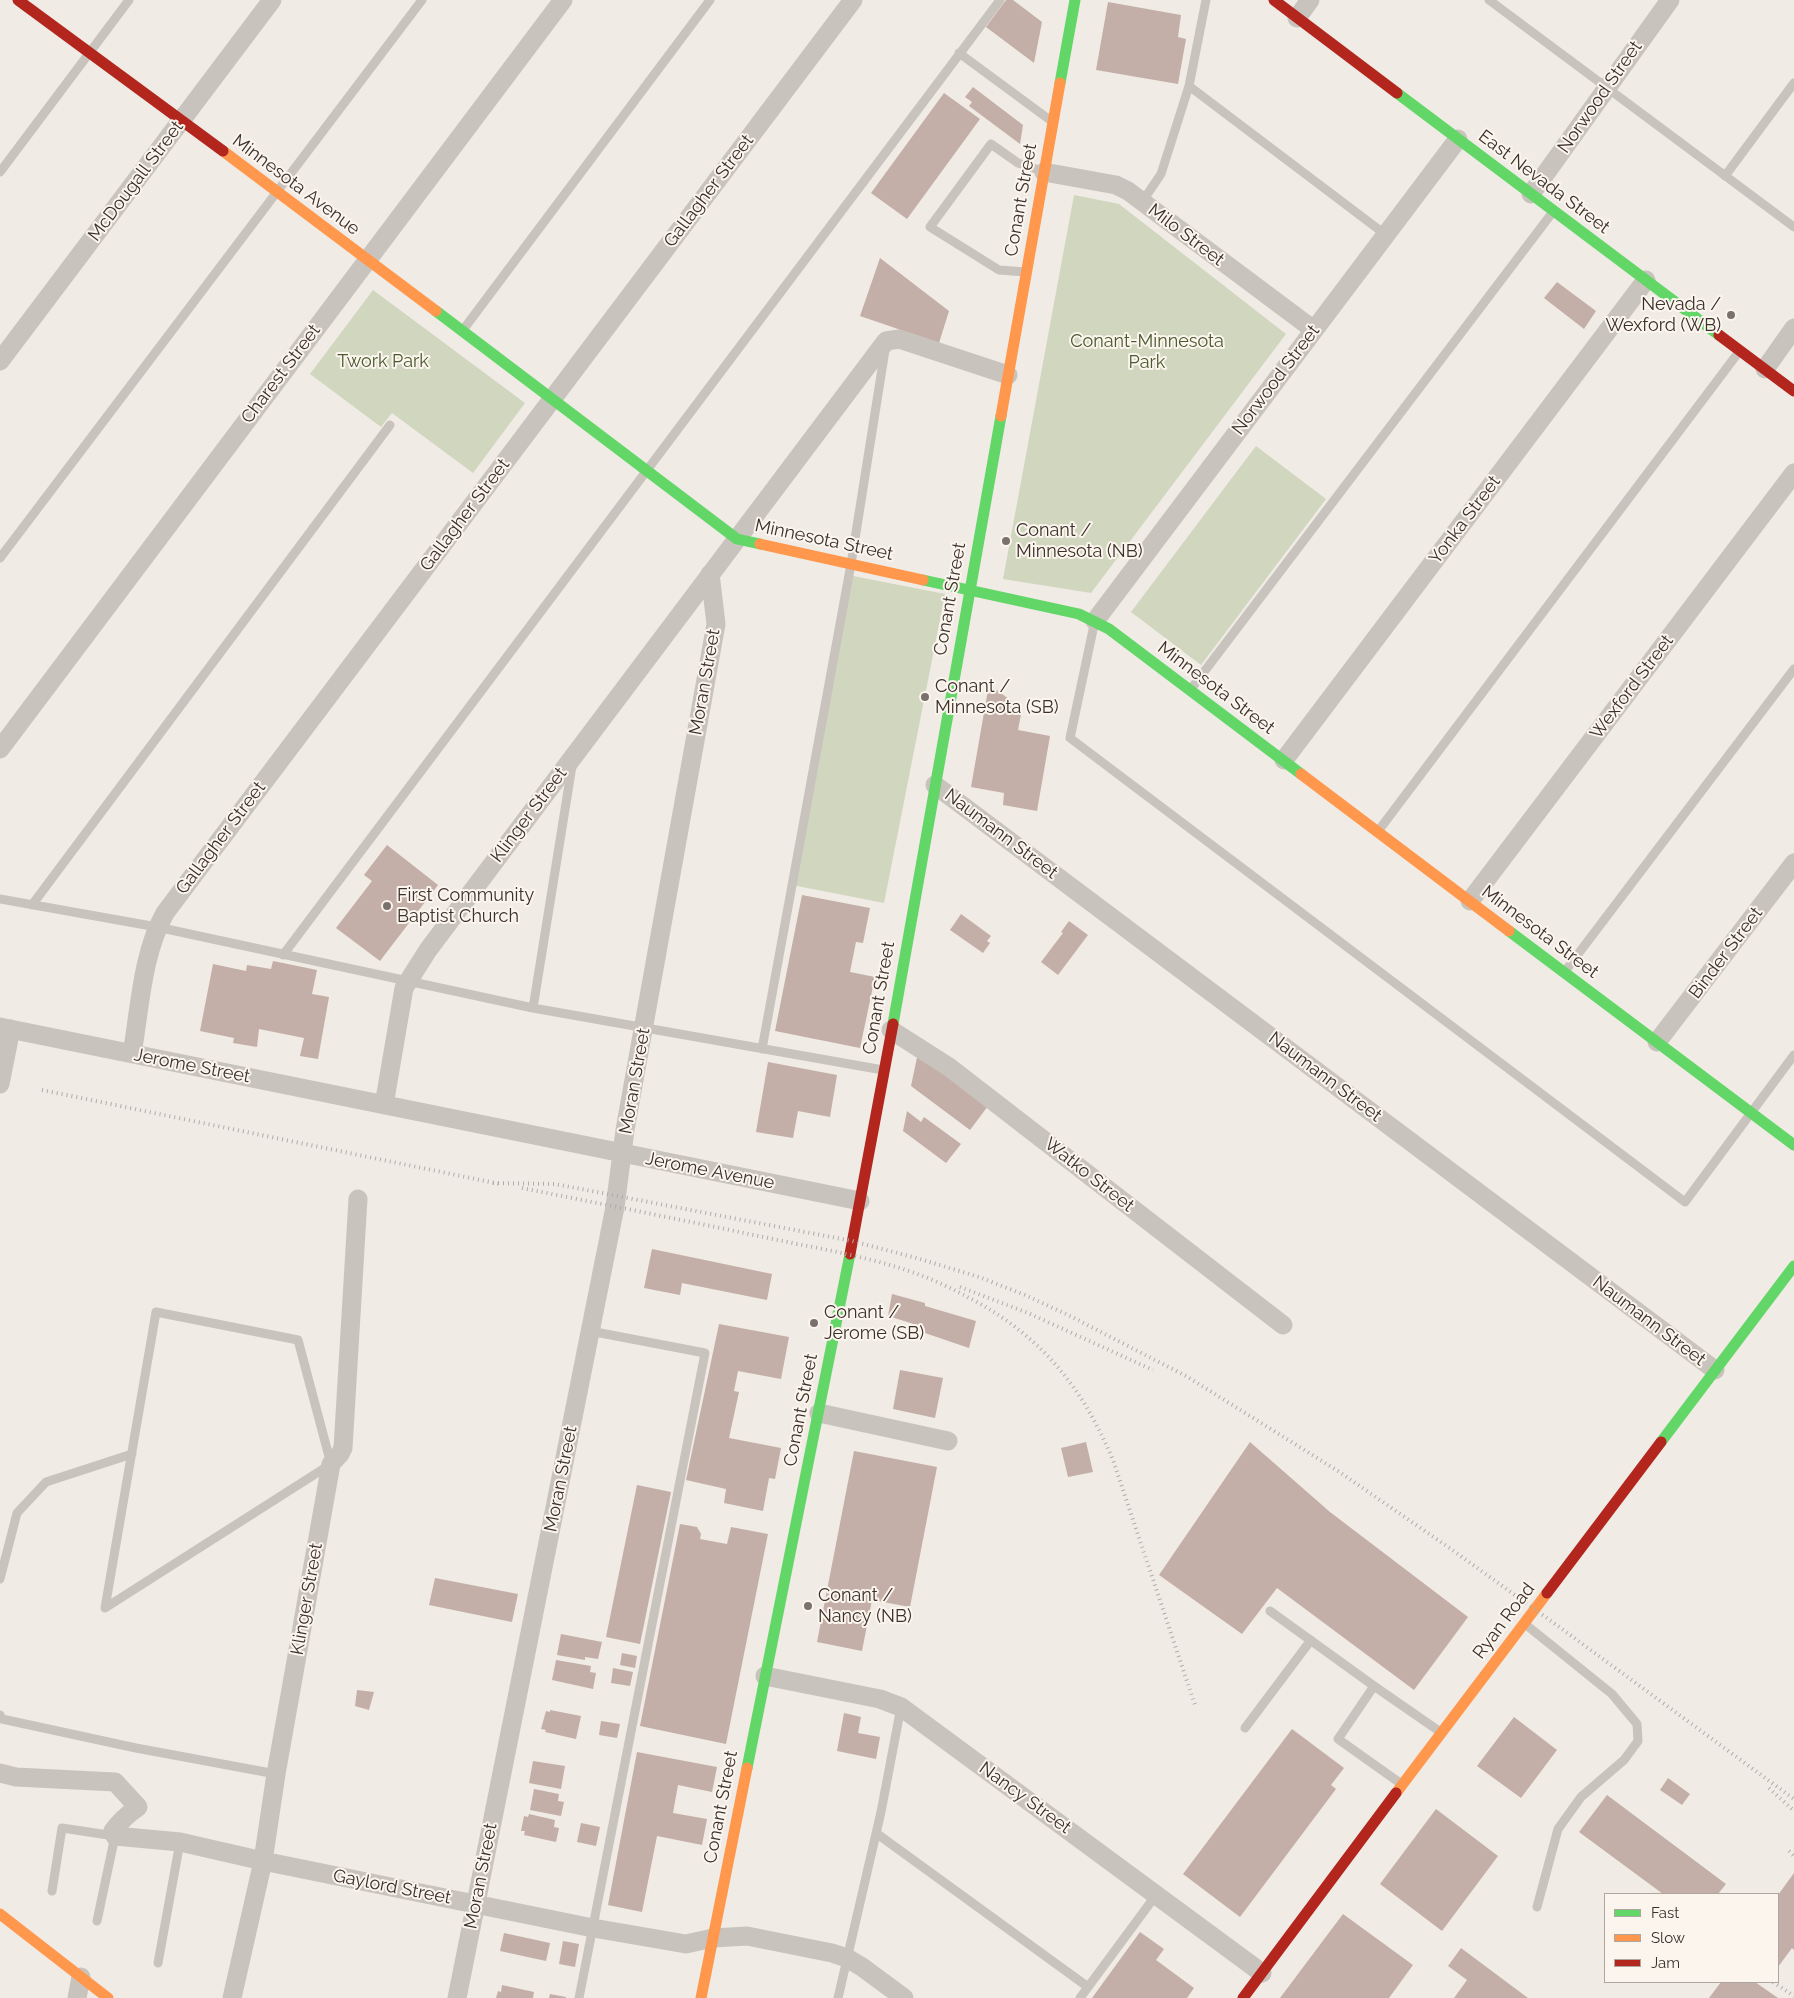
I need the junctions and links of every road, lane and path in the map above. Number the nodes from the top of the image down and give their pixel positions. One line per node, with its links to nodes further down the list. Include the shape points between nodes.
1 (18, 0): 16 (street, Minnesota Avenue)
2 (129, 0): 16 (lane)
3 (272, 0): 21 (street, McDougall Street)
4 (422, 0): 27 (lane)
5 (562, 0): 33 (street, Charest Street)
6 (710, 0): 38 (lane)
7 (853, 0): 45 (street, Gallagher Street)
8 (1000, 0): 17 (lane)
9 (1074, 0): 22 (street, Conant Street)
10 (1206, 0): 19 (lane)
11 (1274, 0): 15 (street, East Nevada Street)
12 (1310, 0): 15 (street)
13 (1490, 0): 20 (lane)
14 (1670, 0): 20 (street, Norwood Street)
15 (1297, 18): 23 (street, East Nevada Street)
16 (90, 53): 21 (street, Minnesota Avenue); 24 (lane)
17 (959, 53): 22 (lane); 47 (lane)
18 (1794, 83): 26 (lane)
19 (1189, 86): 29 (lane, via 1161,174); 32 (lane)
20 (1606, 89): 26 (lane); 28 (street, Norwood Street)
21 (181, 120): 27 (street, Minnesota Avenue); 41 (street, McDougall Street)
22 (1053, 122): 25 (street, Conant Street)
23 (1458, 139): 28 (street, East Nevada Street); 32 (street, Norwood Street)
24 (0, 172)
25 (1044, 172): 29 (street, Milo Street, via 1116,185); 34 (street, Conant Street); 34 (lane, via 1018,163 991,144 930,227 999,270)
26 (1725, 176): 31 (lane)
27 (278, 192): 33 (street, Minnesota Avenue); 50 (lane)
28 (1531, 194): 30 (street, East Nevada Street)
29 (1142, 202): 37 (street, Milo Street)
30 (1554, 211): 35 (street, East Nevada Street); 56 (lane)
31 (1794, 227)
32 (1386, 235): 37 (street, Norwood Street)
33 (367, 260): 38 (street, Minnesota Avenue); 57 (street, Charest Street)
34 (1026, 272): 43 (street, Conant Street)
35 (1646, 280): 40 (street, East Nevada Street); 59 (street, Yonka Street)
36 (1794, 328): 42 (street)
37 (1314, 330): 54 (street, Norwood Street)
38 (462, 331): 45 (street, Minnesota Avenue)
39 (886, 341): 43 (street, via 900,339); 49 (street); 51 (lane)
40 (1739, 350): 42 (street, East Nevada Street); 61 (lane)
41 (0, 361)
42 (1765, 370): 44 (street, East Nevada Street)
43 (1008, 375): 53 (street, Conant Street)
44 (1794, 391)
45 (552, 400): 47 (street, Minnesota Street); 66 (street, Gallagher Street)
46 (390, 425): 65 (lane)
47 (645, 471): 49 (street, Minnesota Street); 67 (lane)
48 (1794, 473): 64 (street, Wexford Street)
49 (737, 539): 51 (street, Minnesota Street); 52 (street)
50 (0, 558)
51 (851, 564): 53 (street, Minnesota Street); 75 (lane)
52 (710, 574): 58 (street, Klinger Street); 71 (street, Moran Street, via 716,624)
53 (969, 590): 54 (street, Minnesota Street, via 1078,614); 60 (street, Conant Street)
54 (1095, 621): 56 (street, Minnesota Street, via 1109,628); 81 (lane, via 1070,738 1686,1202)
55 (1794, 669): 68 (lane)
56 (1190, 690): 59 (street, Minnesota Street)
57 (0, 749)
58 (573, 756): 69 (street, Klinger Street); 70 (lane)
59 (1284, 760): 61 (street, Minnesota Street)
60 (935, 785): 73 (street, Conant Street); 89 (street, Naumann Street)
61 (1378, 832): 64 (street, Minnesota Street)
62 (1794, 863): 74 (street, Binder Street)
63 (0, 899): 65 (lane)
64 (1470, 901): 68 (street, Minnesota Street)
65 (32, 905): 66 (lane)
66 (157, 927): 67 (lane); 76 (street, Gallagher Street, via 150,949)
67 (283, 955): 69 (lane)
68 (1564, 972): 74 (street, Minnesota Street)
69 (407, 982): 70 (lane); 80 (street, Klinger Street)
70 (533, 1008): 71 (lane)
71 (644, 1027): 75 (lane); 83 (street, Moran Street, via 625,1130)
72 (6, 1028): 76 (street, Jerome Street); 79 (street)
73 (892, 1030): 78 (street, Conant Street); 87 (street, Watko Street, via 948,1067)
74 (1658, 1042): 81 (street, Minnesota Street)
75 (762, 1049): 78 (lane)
76 (132, 1054): 80 (street, Jerome Street)
77 (1794, 1055): 81 (lane)
78 (884, 1071): 85 (street, Conant Street)
79 (0, 1084)
80 (384, 1105): 83 (street, Jerome Avenue)
81 (1750, 1113): 82 (street, Minnesota Street)
82 (1794, 1145)
83 (624, 1153): 85 (street, Jerome Avenue); 88 (street, Moran Street)
84 (358, 1200): 93 (street, Klinger Street, via 343,1448)
85 (860, 1201): 90 (street, Conant Street)
86 (1794, 1266): 89 (street, Ryan Road)
87 (1283, 1325)
88 (590, 1330): 113 (street, Moran Street); 117 (lane, via 705,1353)
89 (1715, 1370): 96 (street, Ryan Road)
90 (819, 1413): 91 (street); 98 (street, Conant Street)
91 (948, 1441)
92 (132, 1454): 93 (lane, via 156,1312 298,1340); 93 (lane, via 105,1608); 94 (lane, via 46,1482 17,1513)
93 (331, 1464): 105 (street, Klinger Street)
94 (0, 1579)
95 (1270, 1610): 97 (lane)
96 (1525, 1624): 103 (street, Ryan Road); 114 (lane, via 1612,1694 1637,1724 1638,1740 1624,1760 1581,1796 1558,1829)
97 (1311, 1640): 99 (lane); 102 (lane)
98 (764, 1676): 100 (street, Nancy Street, via 880,1699); 118 (street, Conant Street)
99 (1374, 1686): 103 (lane); 106 (lane, via 1338,1739)
100 (899, 1706): 107 (lane); 112 (street, Nancy Street)
101 (0, 1715): 105 (lane, via 2,1719 126,1746)
102 (1245, 1728)
103 (1442, 1733): 106 (street, Ryan Road)
104 (0, 1774): 108 (street, via 114,1782 138,1807 128,1813 113,1831)
105 (276, 1774): 110 (street, Klinger Street)
106 (1403, 1786): 121 (street, Ryan Road)
107 (876, 1833): 119 (lane); 123 (lane)
108 (115, 1836): 109 (street, Gaylord Street); 111 (lane, via 62,1828); 116 (lane)
109 (180, 1842): 110 (street, Gaylord Street); 120 (lane)
110 (263, 1861): 113 (street, Gaylord Street); 126 (street, Klinger Street)
111 (52, 1891)
112 (1156, 1895): 121 (street, Nancy Street); 123 (lane)
113 (476, 1904): 117 (street, Gaylord Street); 127 (street, Moran Street)
114 (1537, 1907)
115 (0, 1914): 122 (street)
116 (97, 1922)
117 (594, 1928): 118 (street, Gaylord Street, via 686,1944); 128 (lane)
118 (713, 1938): 119 (street, Gaylord Street, via 747,1936); 129 (street, Conant Street)
119 (847, 1958): 130 (lane); 131 (street, Gaylord Street)
120 (158, 1963)
121 (1262, 1973): 133 (street, Ryan Road)
122 (81, 1977): 124 (street); 125 (street)
123 (1088, 1987): 132 (lane)
124 (77, 1998)
125 (108, 1998)
126 (232, 1998)
127 (457, 1998)
128 (579, 1998)
129 (701, 1998)
130 (838, 1998)
131 (904, 1998)
132 (1080, 1998)
133 (1243, 1998)

